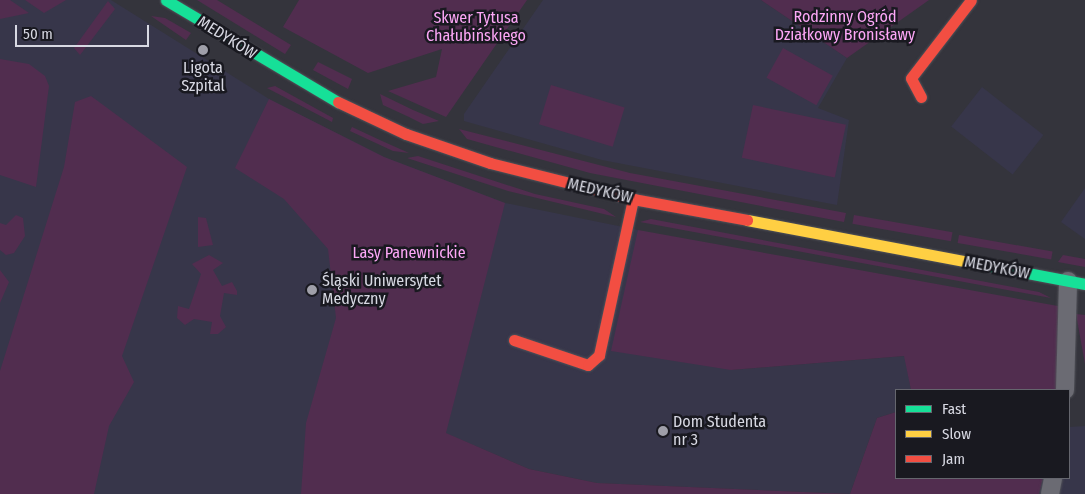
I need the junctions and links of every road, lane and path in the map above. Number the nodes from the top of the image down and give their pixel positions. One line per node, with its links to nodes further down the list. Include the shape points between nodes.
1 (166, 0): 4 (street, MEDYKÓW, via 268,64 398,130 490,163)
2 (971, 0): 3 (street, via 911,78)
3 (921, 96)
4 (633, 199): 5 (street, MEDYKÓW); 6 (street, via 599,355 588,365)
5 (1077, 282): 7 (street, MEDYKÓW)
6 (514, 340)
7 (1066, 389)
8 (1053, 479): 9 (street)
9 (1050, 494)

